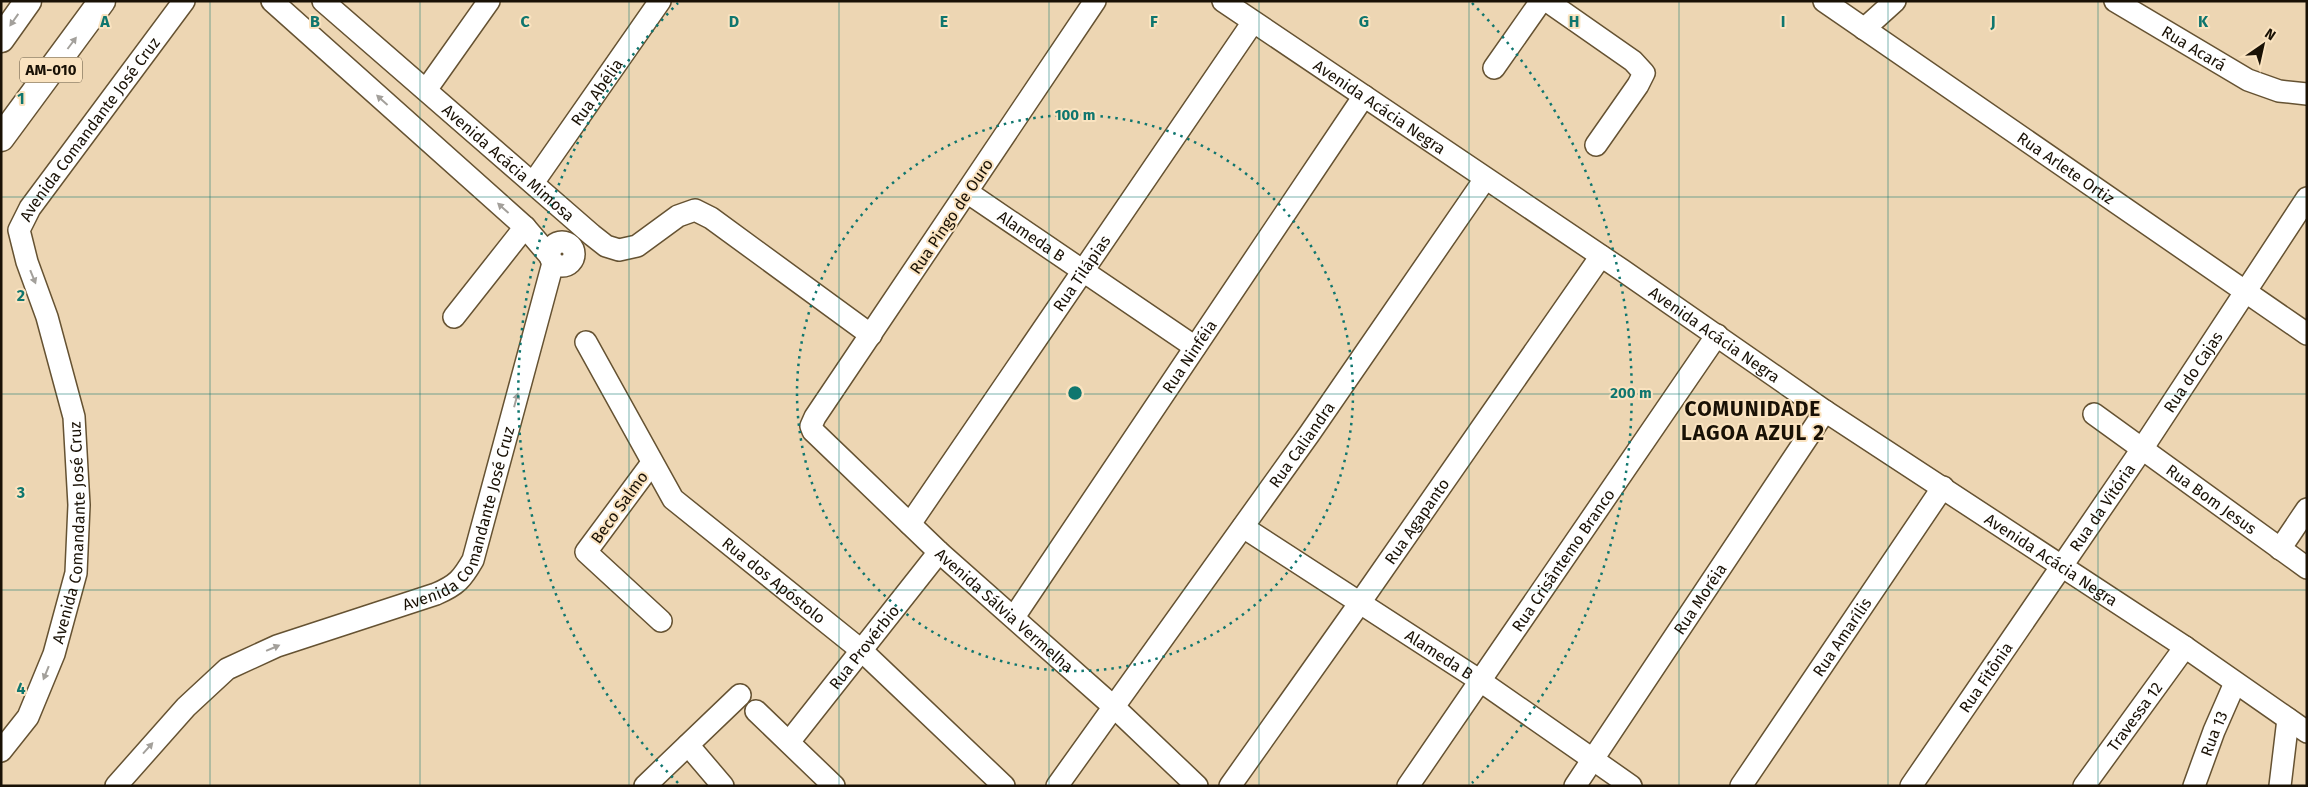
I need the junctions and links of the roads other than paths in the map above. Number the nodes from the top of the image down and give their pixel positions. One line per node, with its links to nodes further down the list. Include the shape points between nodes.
1 (28, 1): 17 (main road, one-way to 17)
2 (102, 1): 22 (main road, AM-010, one-way to 2)
3 (184, 1): 65 (street, Avenida Comandante José Cruz, one-way to 65, via 30,208 19,230 74,417 79,505 76,573 54,654 28,717)
4 (272, 1): 28 (street, Avenida Comandante José Cruz, one-way to 4)
5 (324, 1): 19 (street, Avenida Acácia Mimosa)
6 (489, 1): 19 (street)
7 (660, 1): 25 (street, Rua Abélia)
8 (1094, 1): 26 (street, Rua Pingo de Ouro)
9 (1223, 1): 15 (street, Avenida Acácia Negra)
10 (1541, 1): 18 (street)
11 (1547, 1): 23 (street, via 1633,60 1644,73)
12 (1824, 1): 16 (street, Rua Arlete Ortiz)
13 (1895, 1): 16 (street)
14 (2115, 1): 20 (street, Rua Acará, via 2248,80 2279,91)
15 (1253, 22): 21 (street, Avenida Acácia Negra); 30 (street, Rua Tilápias)
16 (1864, 29): 31 (street, Rua Arlete Ortiz)
17 (1, 39)
18 (1494, 68)
19 (426, 90): 25 (street, Avenida Acácia Mimosa)
20 (2307, 94)
21 (1364, 96): 24 (street, Avenida Acácia Negra); 37 (street, Rua Ninféia)
22 (1, 138)
23 (1596, 145)
24 (1485, 179): 29 (street, Avenida Acácia Negra); 46 (street, Rua Caliandra)
25 (533, 183): 34 (street, Avenida Acácia Mimosa, via 606,246 620,250 637,246 678,216 695,210 711,218)
26 (968, 192): 30 (street, Alameda B); 34 (street, Rua Pingo de Ouro)
27 (2307, 198): 31 (street, Rua do Cajas)
28 (525, 227): 32 (street); 68 (street, Avenida Comandante José Cruz, one-way to 28, via 179,714 227,669 277,646 436,594 463,578 473,560 551,259)
29 (1601, 256): 35 (street, Avenida Acácia Negra); 51 (street, Rua Agapanto)
30 (1082, 270): 37 (street, Alameda B); 45 (street, Rua Tilápias)
31 (2244, 293): 33 (street, Rua Arlete Ortiz); 41 (street, Rua do Cajas)
32 (454, 317)
33 (2307, 334)
34 (871, 335): 40 (street, Rua Pingo de Ouro, via 815,417 811,426)
35 (1717, 335): 38 (street, Avenida Acácia Negra); 56 (street, Rua Crisântemo Branco)
36 (586, 342): 42 (street, Rua dos Apóstolo)
37 (1195, 347): 52 (street, Rua Ninféia)
38 (1825, 410): 43 (street, Avenida Acácia Negra); 66 (street, Rua Moréia)
39 (2094, 414): 41 (street, Rua Bom Jesus)
40 (813, 431): 45 (street, Avenida Sálvia Vermelha)
41 (2142, 449): 47 (street, Rua Bom Jesus); 49 (street, Rua da Vitória)
42 (652, 462): 53 (street, Beco Salmo, via 586,552); 55 (street, Rua dos Apóstolo, via 672,498)
43 (1943, 487): 49 (street, Avenida Acácia Negra); 78 (street, Rua Amarílis)
44 (2307, 509): 47 (street)
45 (910, 524): 48 (street, Avenida Sálvia Vermelha)
46 (1243, 527): 51 (street, Alameda B); 59 (street, Rua Caliandra)
47 (2280, 549): 50 (street, Rua Bom Jesus)
48 (939, 552): 52 (street, Avenida Sálvia Vermelha); 55 (street, Rua Provérbio)
49 (2061, 567): 54 (street, Avenida Acácia Negra); 79 (street, Rua Fitônia)
50 (2307, 568)
51 (1360, 604): 56 (street, Alameda B); 74 (street, Rua Agapanto)
52 (1014, 617): 59 (street, Avenida Sálvia Vermelha)
53 (662, 620)
54 (2185, 647): 57 (street, Avenida Acácia Negra); 80 (street, Travessa 12)
55 (861, 650): 63 (street, Rua Provérbio); 72 (street, Rua dos Apóstolo)
56 (1480, 680): 66 (street, Alameda B); 75 (street, Rua Crisântemo Branco)
57 (2235, 682): 61 (street, Avenida Acácia Negra); 81 (street, Rua 13)
58 (740, 695): 64 (street)
59 (1114, 707): 67 (street, Avenida Sálvia Vermelha); 73 (street, Rua Caliandra)
60 (756, 711): 63 (street)
61 (2288, 719): 62 (street, Avenida Acácia Negra); 82 (street)
62 (2307, 732)
63 (789, 742): 71 (street)
64 (688, 745): 69 (street); 70 (street)
65 (1, 751)
66 (1593, 760): 76 (street, Rua Moréia); 77 (street, Alameda B)
67 (1196, 785)
68 (116, 786)
69 (645, 786)
70 (723, 786)
71 (834, 786)
72 (1004, 786)
73 (1056, 786)
74 (1230, 786)
75 (1408, 786)
76 (1575, 786)
77 (1631, 786)
78 (1741, 786)
79 (1911, 786)
80 (2084, 786)
81 (2194, 786)
82 (2280, 786)

